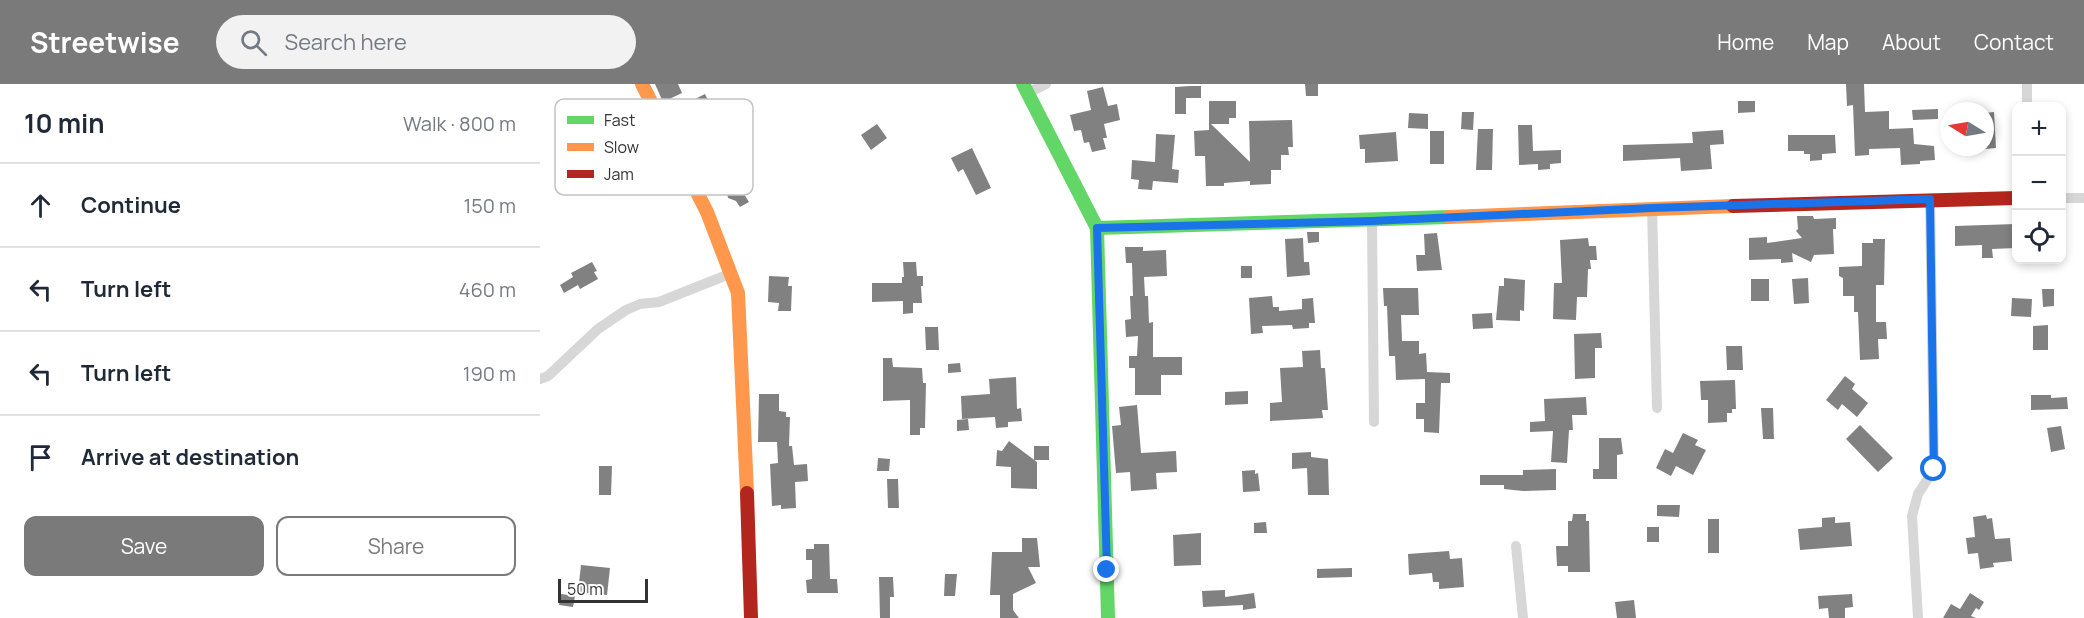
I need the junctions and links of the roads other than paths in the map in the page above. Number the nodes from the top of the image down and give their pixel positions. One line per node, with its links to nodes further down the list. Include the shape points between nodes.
1 (642, 84): 5 (street)
2 (1046, 84): 4 (street)
3 (2027, 84): 6 (street)
4 (1026, 89): 14 (street)
5 (650, 99)
6 (2027, 102)
7 (698, 195): 15 (street)
8 (2012, 198): 11 (street)
9 (2066, 198): 10 (street)
10 (2084, 198)
11 (1930, 199): 12 (street); 23 (street, via 1934,469 1918,494 1912,516)
12 (1652, 208): 13 (street); 17 (street)
13 (1372, 221): 14 (street); 18 (street)
14 (1097, 228): 21 (street)
15 (732, 273): 16 (street, via 659,303 626,310); 20 (street, via 738,293)
16 (540, 379)
17 (1657, 408)
18 (1374, 422)
19 (1516, 546): 22 (street)
20 (751, 618)
21 (1108, 618)
22 (1523, 618)
23 (1918, 618)

